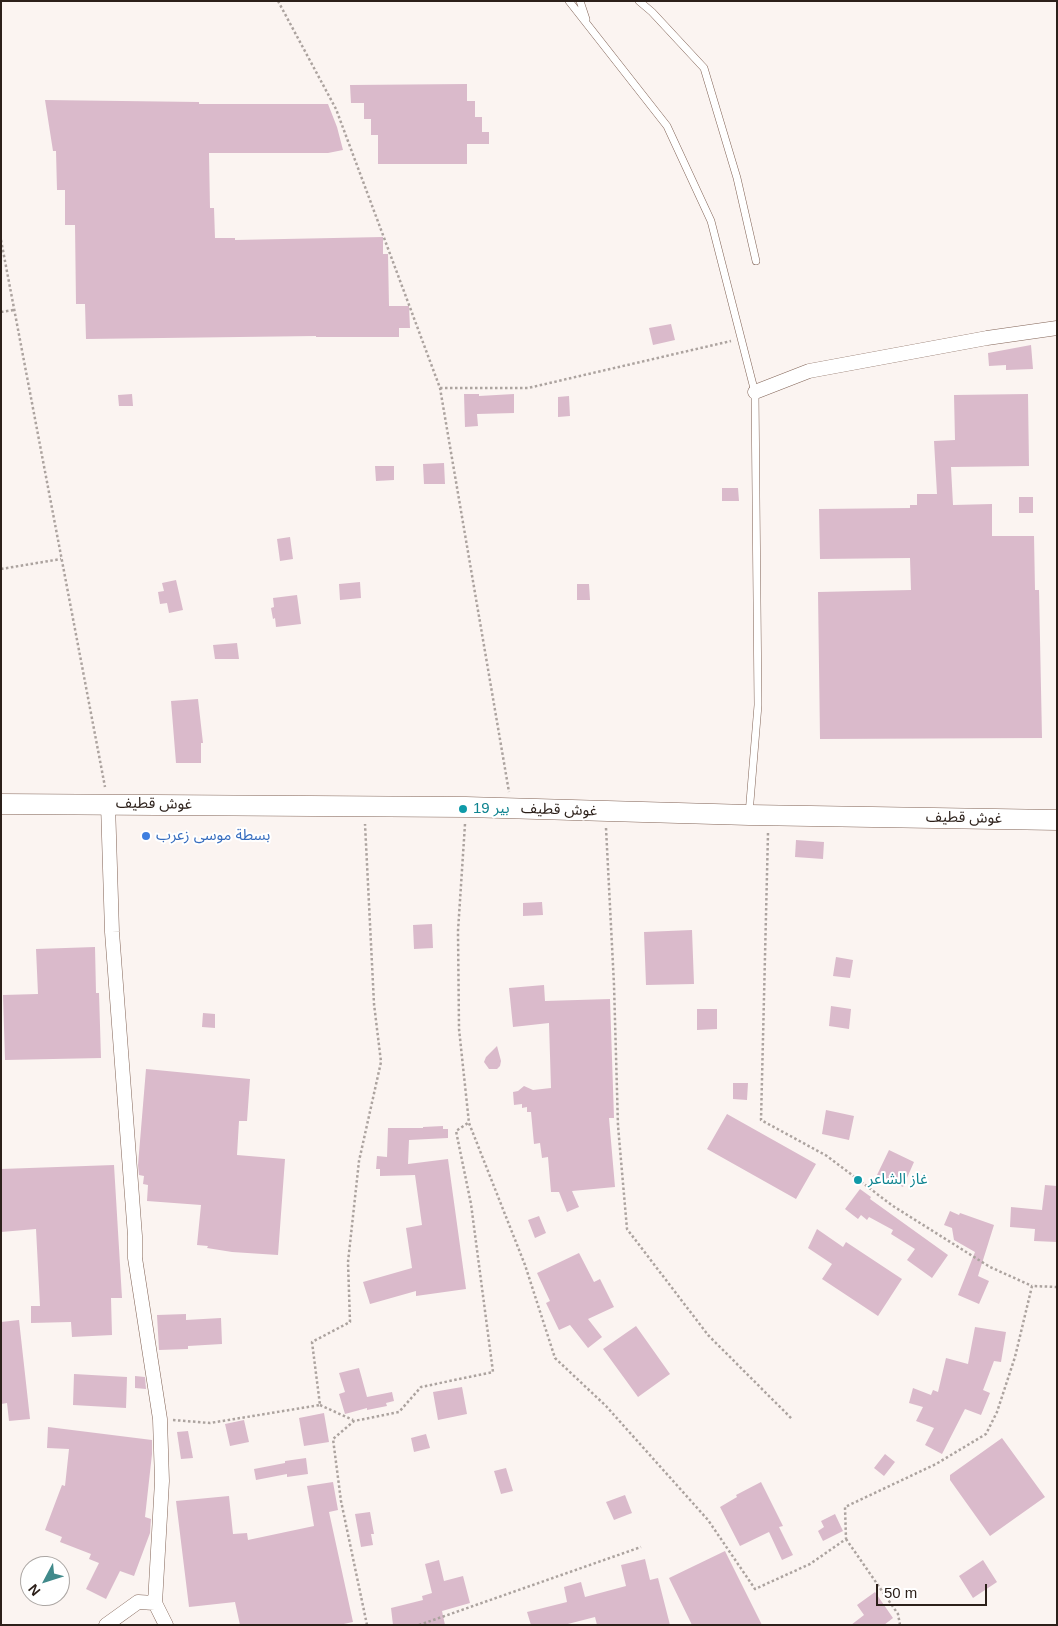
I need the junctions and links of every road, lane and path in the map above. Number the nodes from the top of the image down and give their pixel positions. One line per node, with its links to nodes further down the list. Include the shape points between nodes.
1 (278, 1): 12 (path, via 336,109)
2 (569, 1): 5 (lane)
3 (580, 1): 5 (lane)
4 (638, 1): 7 (lane, via 704,68 737,178)
5 (588, 24): 11 (lane, via 667,126 711,221)
6 (1, 240): 8 (path)
7 (756, 261)
8 (14, 310): 9 (path); 14 (path)
9 (1, 312)
10 (1057, 328): 13 (street, via 809,371)
11 (742, 338): 12 (path, via 528,388); 13 (lane)
12 (440, 388): 20 (path)
13 (754, 392): 22 (lane)
14 (62, 559): 15 (path); 17 (path)
15 (1, 569)
16 (1, 804): 17 (main road, غوش قطيف)
17 (108, 804): 19 (main road, غوش قطيف); 28 (street, via 112,932 136,1236 135,1258)
18 (466, 807): 19 (main road, غوش قطيف); 20 (main road, غوش قطيف); 24 (path, via 458,931 459,1029)
19 (364, 808): 27 (path, via 374,1004 381,1062 358,1170 348,1262 350,1322 312,1342)
20 (512, 808): 21 (main road, غوش قطيف)
21 (605, 811): 22 (main road, غوش قطيف); 29 (path, via 618,1126 628,1229 708,1335)
22 (758, 815): 23 (main road, غوش قطيف); 25 (path, via 761,1120 826,1156 893,1206 990,1267)
23 (1057, 820)
24 (469, 1123): 30 (path, via 456,1132 471,1204 493,1372 421,1387 399,1412); 31 (path, via 556,1358 606,1406 708,1520 755,1588 810,1564)
25 (1032, 1286): 26 (path); 31 (path, via 1015,1357 997,1412 986,1434 936,1464 845,1507)
26 (1057, 1286)
27 (320, 1405): 28 (path, via 210,1424); 30 (path)
28 (160, 1419): 33 (street, via 162,1481)
29 (792, 1419)
30 (354, 1421): 36 (path, via 333,1438)
31 (846, 1539): 38 (path, via 898,1614)
32 (641, 1547): 37 (path)
33 (155, 1603): 34 (street, via 138,1602); 35 (street)
34 (106, 1625)
35 (166, 1625)
36 (367, 1625)
37 (419, 1625)
38 (900, 1625)

